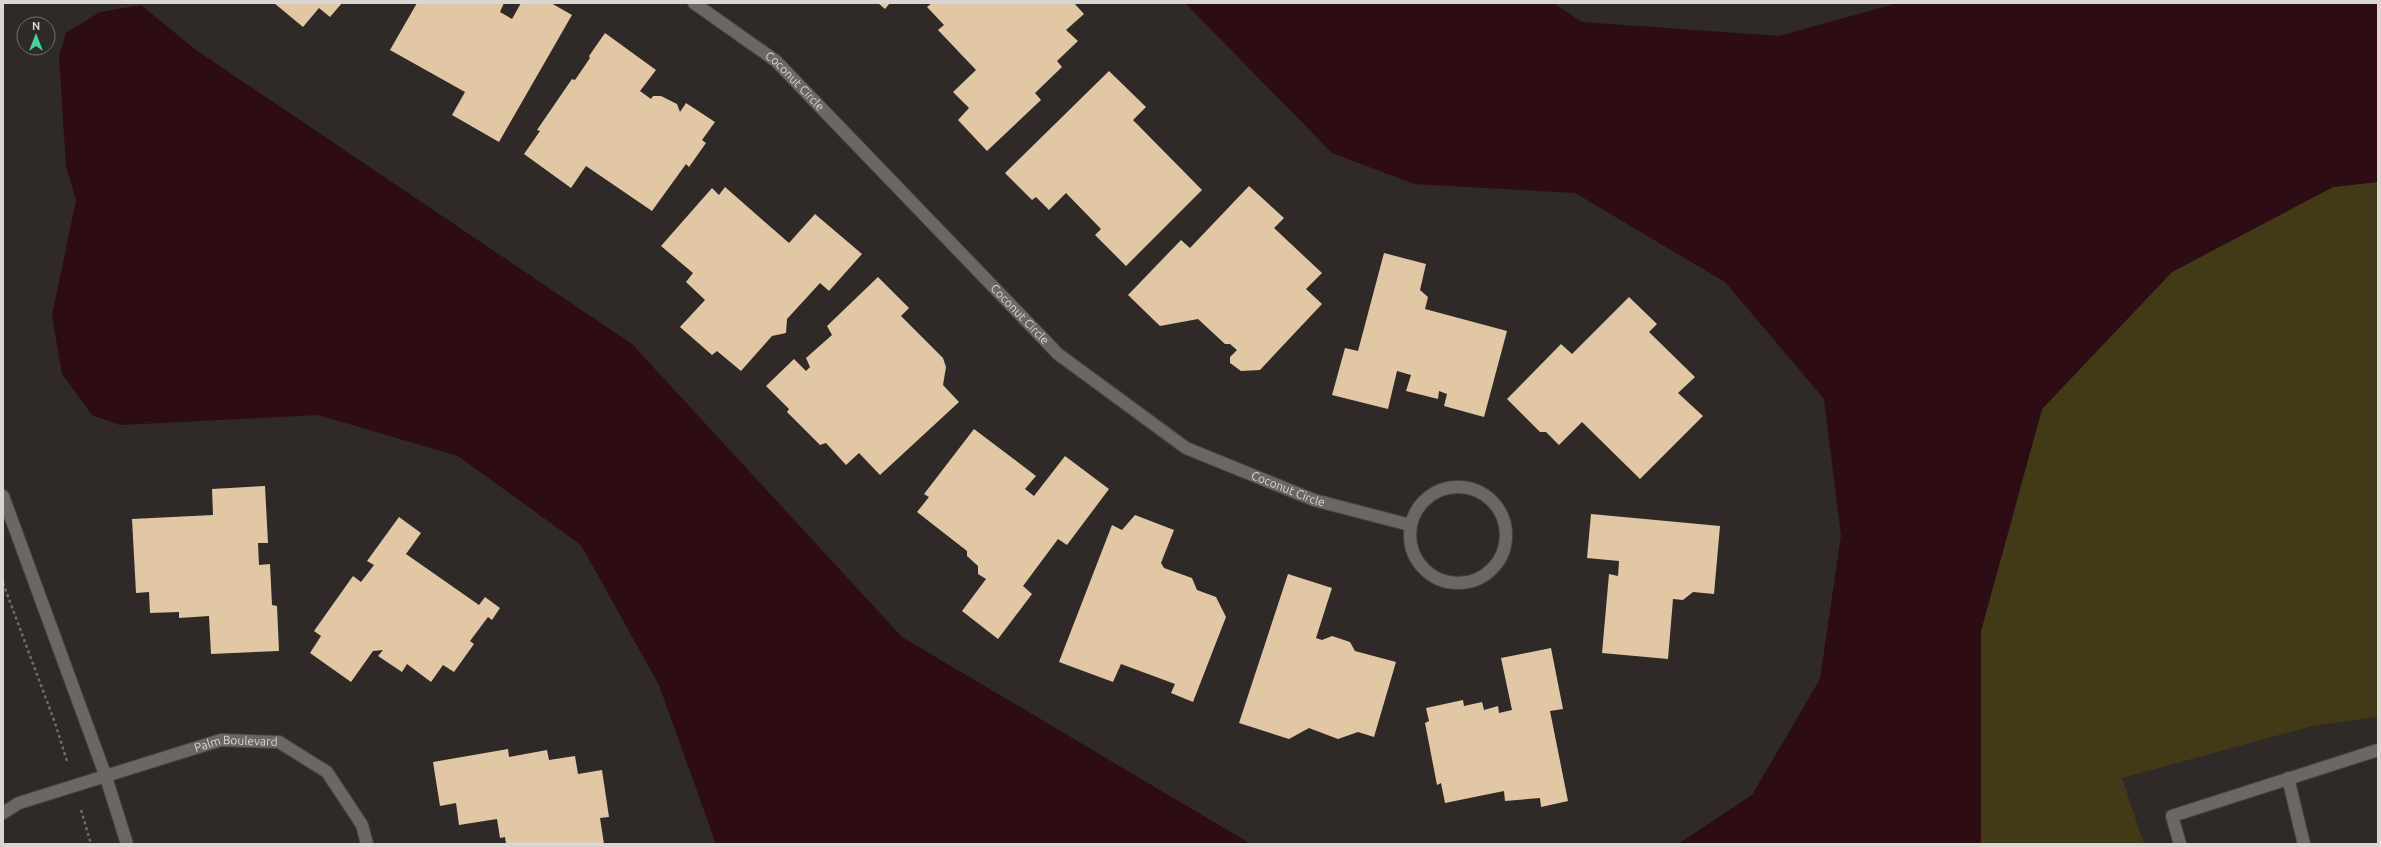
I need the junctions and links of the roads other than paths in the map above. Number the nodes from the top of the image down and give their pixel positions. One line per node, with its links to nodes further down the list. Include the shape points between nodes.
1 (694, 3): 3 (street, Coconut Circle, via 776,61 1058,354 1186,448 1314,500)
2 (3, 496): 5 (street)
3 (1410, 525): 3 (street, via 1410,544 1418,561 1431,574 1448,582 1467,582 1485,574 1498,561 1505,544 1505,525 1498,508 1484,494 1467,488 1448,488 1430,495 1418,508)
4 (2378, 750): 6 (street)
5 (106, 777): 7 (street, Palm Boulevard, via 18,803); 8 (street); 9 (street, Palm Boulevard, via 221,740 280,742 327,772 362,825)
6 (2288, 778): 10 (street, via 2172,816); 11 (street)
7 (3, 813)
8 (127, 844)
9 (367, 844)
10 (2180, 844)
11 (2304, 844)

